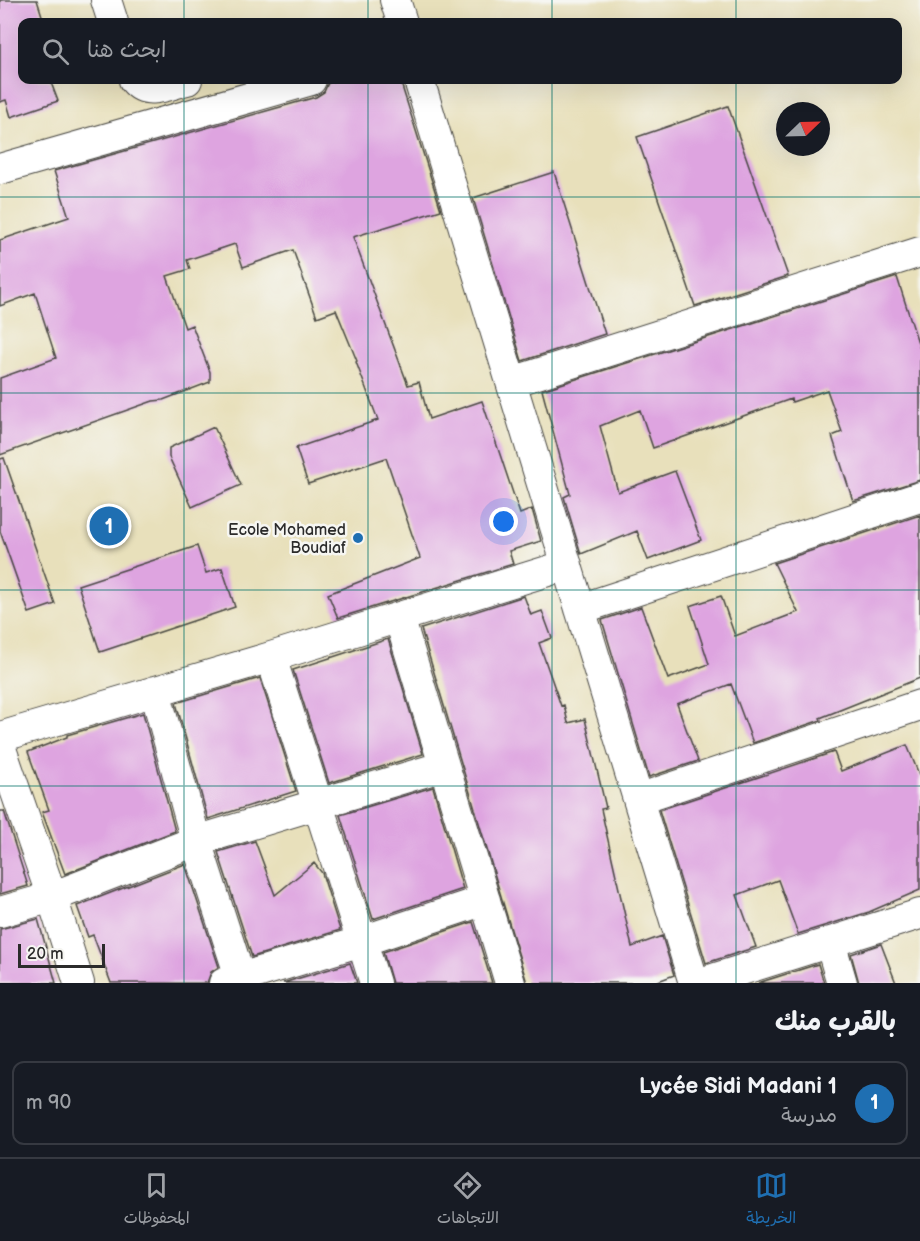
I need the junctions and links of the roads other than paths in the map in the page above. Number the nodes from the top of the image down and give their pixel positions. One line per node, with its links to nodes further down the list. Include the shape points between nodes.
1 (106, 0): 2 (street)
2 (111, 18)
3 (137, 84): 4 (street, via 152,90)
4 (174, 84)
5 (297, 84): 7 (street)
6 (420, 84): 9 (street)
7 (0, 169)
8 (920, 252): 9 (street)
9 (512, 382): 11 (street)
10 (920, 497): 12 (street)
11 (567, 565): 12 (street); 13 (street)
12 (580, 609): 21 (street)
13 (399, 617): 14 (street); 19 (street)
14 (271, 657): 15 (street); 22 (street)
15 (155, 692): 17 (street); 23 (street)
16 (920, 705): 21 (street)
17 (0, 737)
18 (0, 746): 20 (street)
19 (444, 766): 22 (street); 25 (street)
20 (8, 798): 24 (street)
21 (638, 799): 34 (street)
22 (318, 804): 23 (street); 28 (street)
23 (196, 841): 24 (street); 30 (street)
24 (52, 897): 26 (street); 31 (street)
25 (485, 900): 28 (street); 33 (street)
26 (0, 912)
27 (920, 914): 29 (street)
28 (362, 941): 30 (street); 32 (street)
29 (830, 942): 35 (street); 36 (street)
30 (235, 982)
31 (79, 983)
32 (375, 983)
33 (510, 983)
34 (694, 983)
35 (700, 983)
36 (842, 983)

